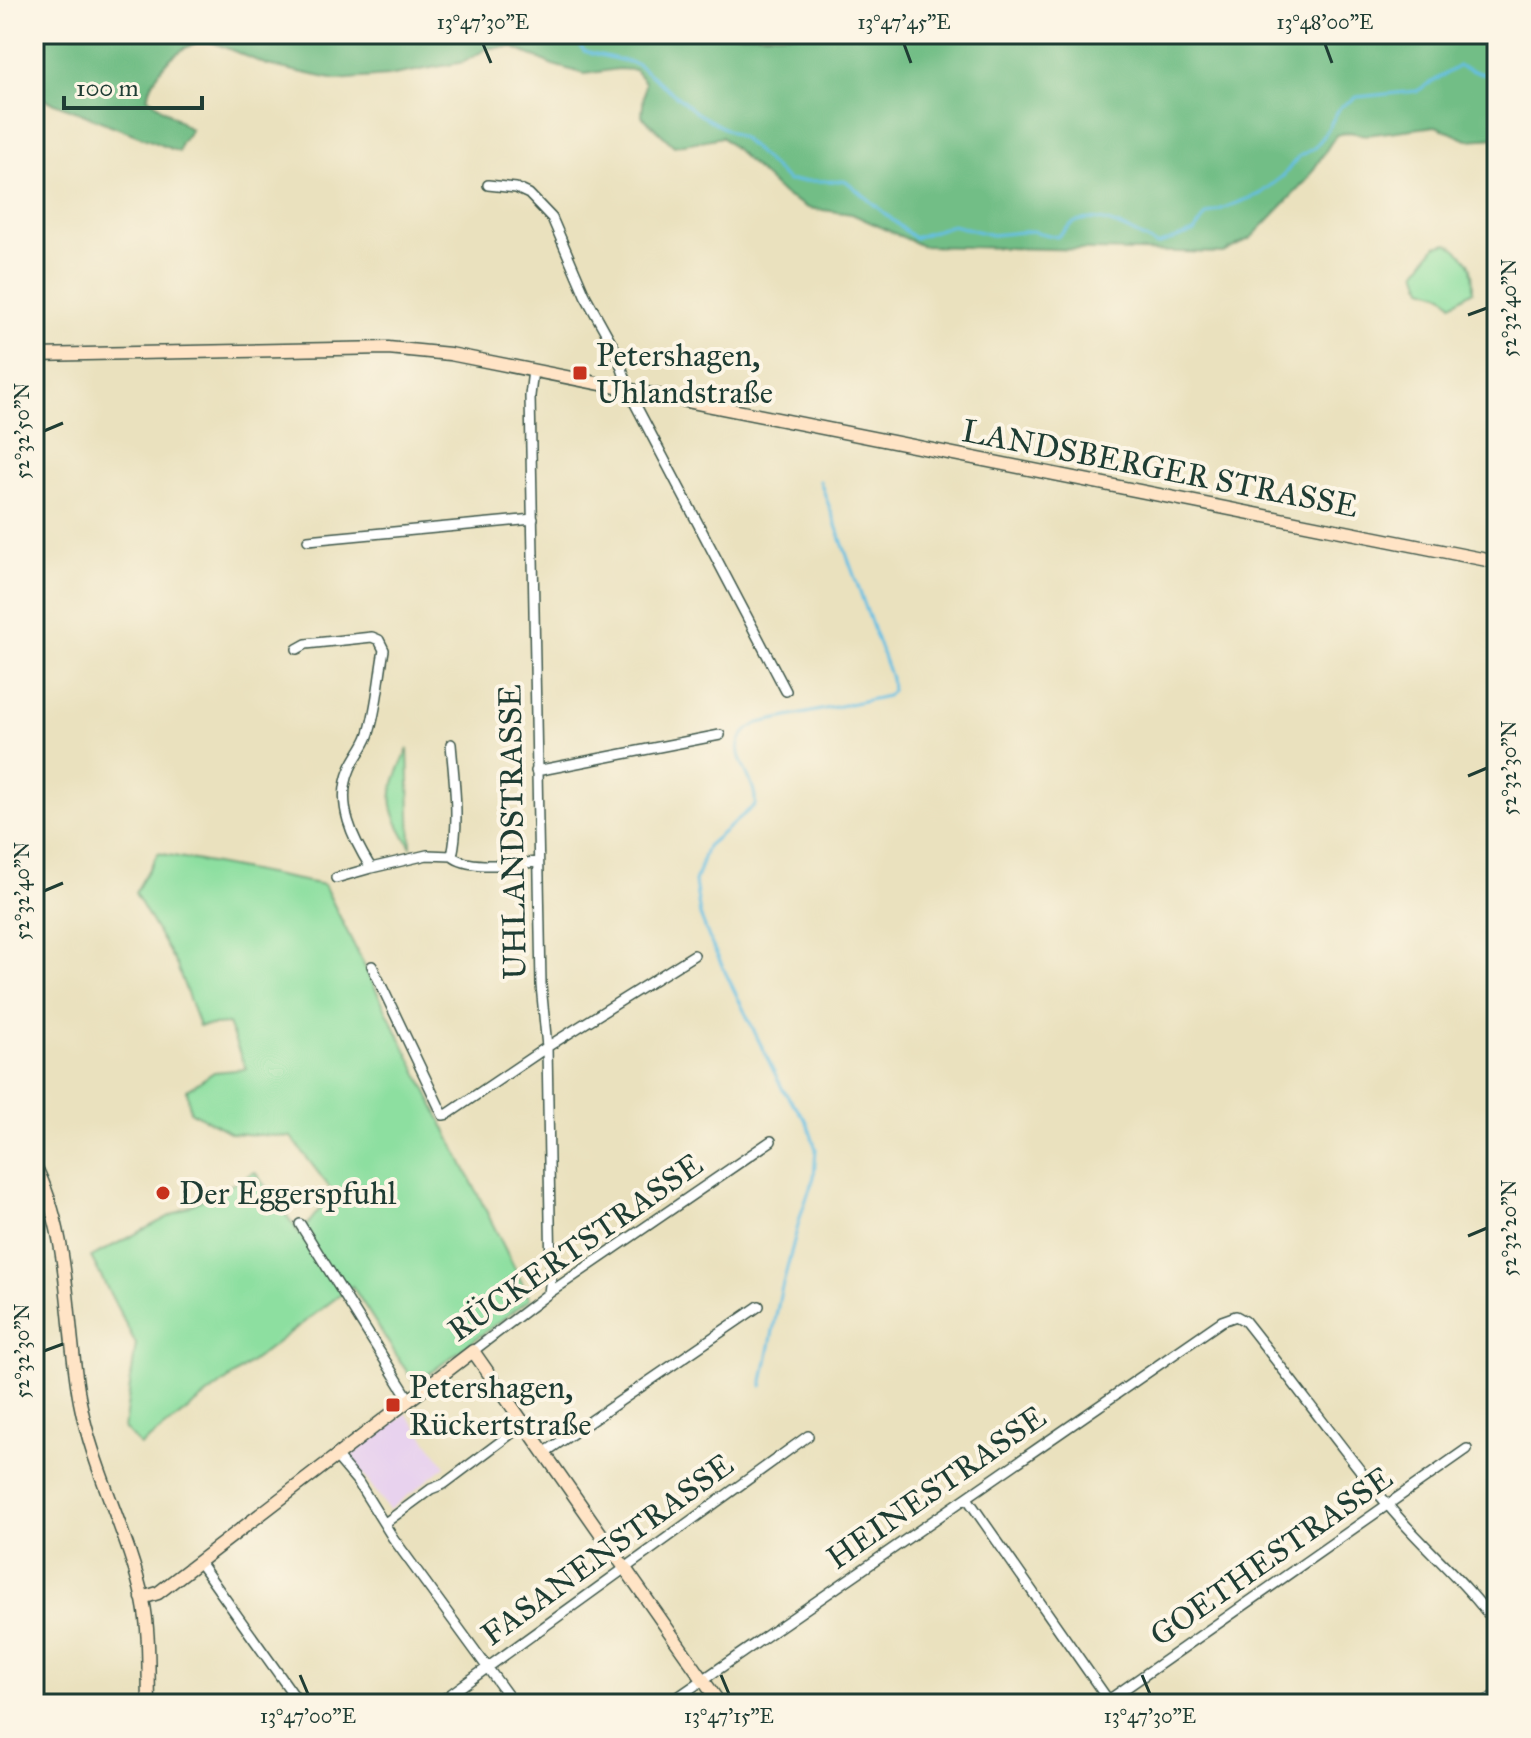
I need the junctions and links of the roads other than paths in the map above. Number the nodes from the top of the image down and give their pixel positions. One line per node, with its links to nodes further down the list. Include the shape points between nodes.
1 (488, 185): 4 (street, via 529,194 552,218)
2 (34, 355): 3 (main road, LANDSBERGER STRASSE, via 406,349)
3 (533, 370): 4 (main road, LANDSBERGER STRASSE); 5 (street, UHLANDSTRASSE)
4 (630, 390): 7 (main road, LANDSBERGER STRASSE); 9 (street)
5 (533, 519): 6 (street); 12 (street, UHLANDSTRASSE)
6 (308, 540)
7 (1497, 562)
8 (297, 649): 15 (street, via 372,637 382,644 368,736 345,791 351,833)
9 (786, 691)
10 (720, 735): 12 (street)
11 (451, 744): 13 (street)
12 (536, 771): 14 (street, UHLANDSTRASSE)
13 (452, 856): 14 (street, via 474,865); 15 (street, via 427,855)
14 (538, 862): 19 (street, UHLANDSTRASSE)
15 (371, 868): 16 (street)
16 (336, 878)
17 (694, 955): 19 (street)
18 (372, 966): 19 (street, via 443,1115)
19 (547, 1047): 23 (street, UHLANDSTRASSE)
20 (771, 1141): 23 (street, RÜCKERTSTRASSE)
21 (34, 1164): 37 (main road, via 61,1243 83,1418)
22 (300, 1224): 26 (street)
23 (549, 1293): 25 (street, RÜCKERTSTRASSE)
24 (759, 1306): 30 (street)
25 (473, 1351): 26 (main road, RÜCKERTSTRASSE); 27 (main road)
26 (409, 1399): 31 (main road, RÜCKERTSTRASSE)
27 (524, 1424): 30 (main road); 34 (street)
28 (808, 1436): 36 (street, FASANENSTRASSE)
29 (1467, 1449): 33 (street, GOETHESTRASSE)
30 (544, 1453): 36 (main road)
31 (336, 1456): 34 (street); 35 (main road, RÜCKERTSTRASSE)
32 (967, 1498): 33 (street, HEINESTRASSE, via 1236,1316 1303,1393); 40 (street, HEINESTRASSE); 43 (street)
33 (1388, 1506): 38 (street, via 1475,1595); 43 (street, GOETHESTRASSE)
34 (385, 1523): 39 (street)
35 (199, 1562): 37 (main road, RÜCKERTSTRASSE, via 158,1593); 46 (street)
36 (625, 1567): 39 (street, FASANENSTRASSE); 40 (main road)
37 (142, 1598): 45 (main road)
38 (1497, 1626)
39 (487, 1668): 47 (street, FASANENSTRASSE); 48 (street)
40 (703, 1679): 49 (street, HEINESTRASSE); 50 (main road)
41 (1497, 1694): 51 (street)
42 (34, 1701): 44 (street)
43 (1107, 1703)
44 (48, 1704)
45 (149, 1704)
46 (300, 1704)
47 (437, 1704)
48 (514, 1704)
49 (668, 1704)
50 (720, 1704)
51 (1482, 1704)

